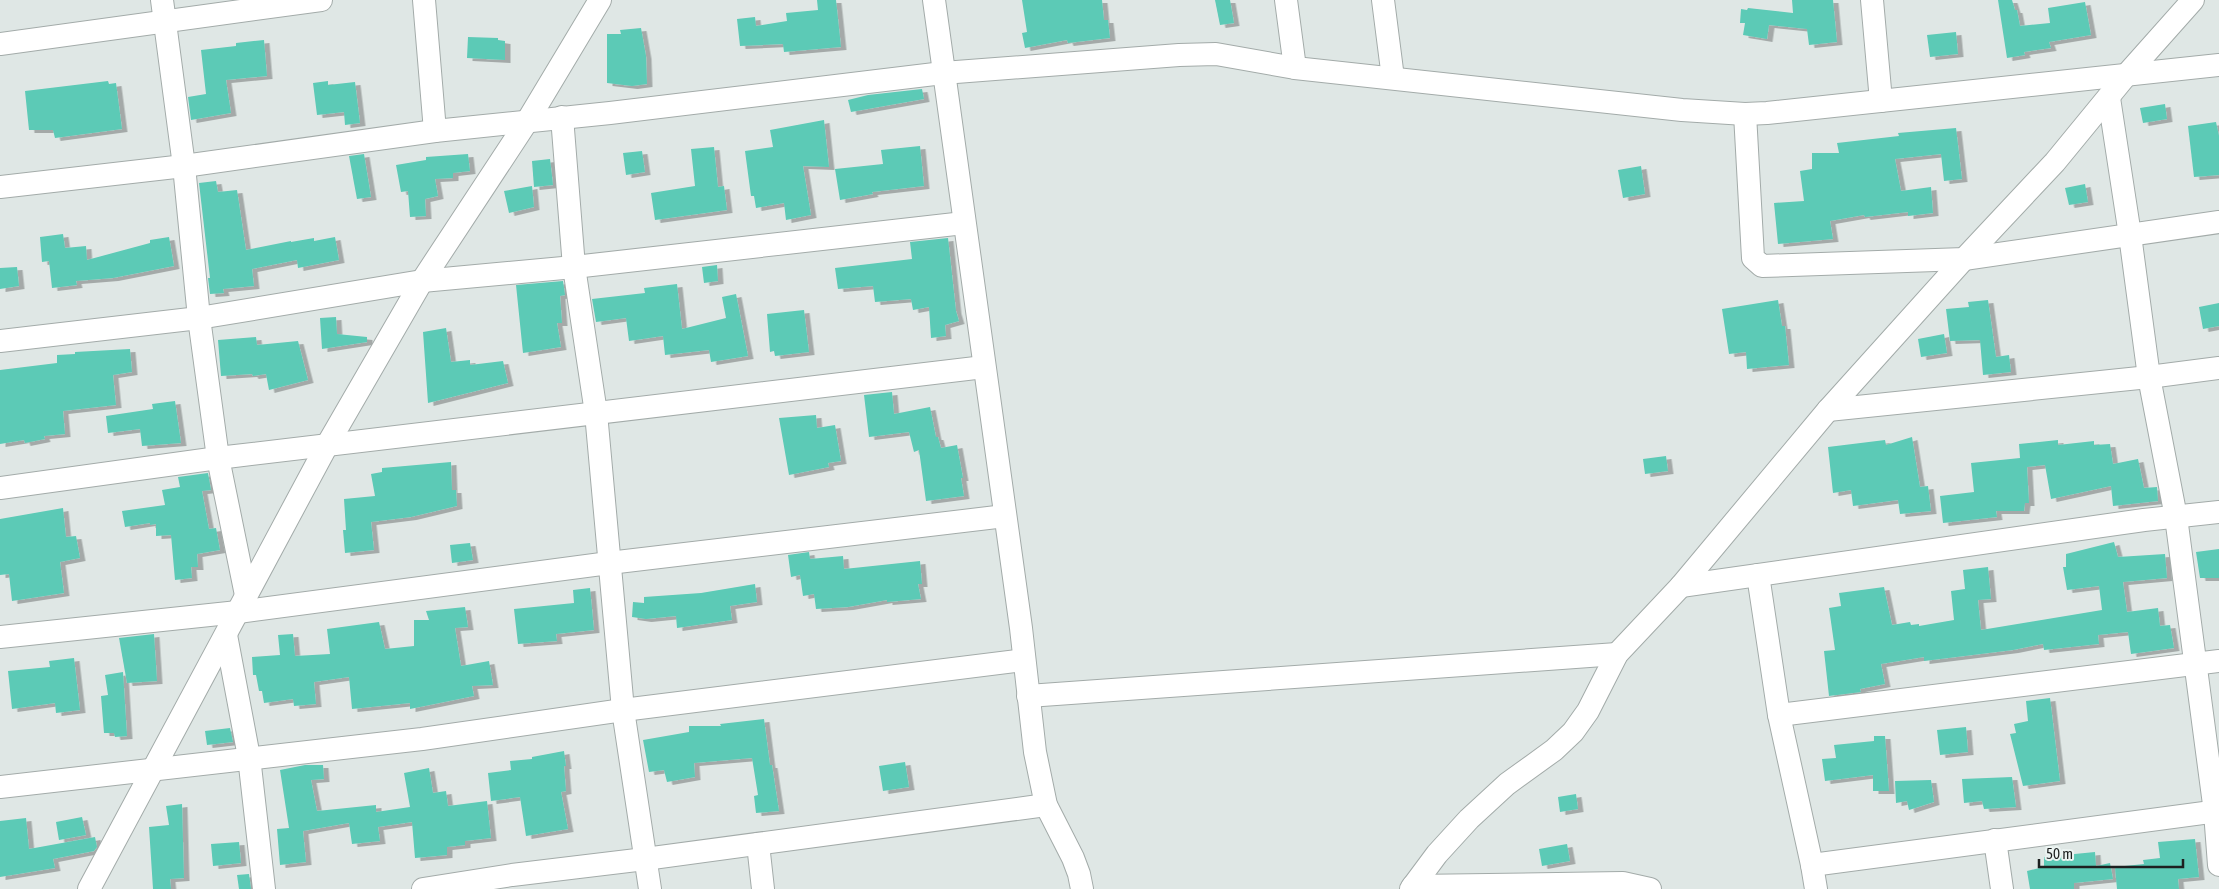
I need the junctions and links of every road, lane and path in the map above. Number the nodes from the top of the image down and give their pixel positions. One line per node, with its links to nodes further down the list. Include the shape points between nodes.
1 (162, 0): 10 (street)
2 (321, 0): 10 (street)
3 (424, 0): 22 (street)
4 (600, 0): 21 (street)
5 (934, 0): 14 (street)
6 (1286, 0): 13 (street)
7 (1383, 0): 16 (street)
8 (1872, 0): 18 (street)
9 (2194, 0): 15 (street)
10 (165, 23): 11 (street); 23 (street)
11 (0, 44)
12 (2219, 65): 15 (street)
13 (1295, 68): 14 (street, via 1216,54); 16 (street)
14 (943, 73): 20 (street); 26 (street)
15 (2128, 73): 17 (street); 18 (street)
16 (1393, 78): 19 (street)
17 (2109, 98): 27 (street); 28 (street, via 2055,162)
18 (1881, 101): 19 (street)
19 (1745, 114): 28 (street, via 1753,258 1762,266)
20 (562, 117): 21 (street); 29 (street)
21 (528, 120): 22 (street); 30 (street)
22 (435, 131): 23 (street)
23 (184, 166): 24 (street); 31 (street)
24 (0, 187)
25 (2219, 222): 27 (street)
26 (964, 223): 29 (street); 33 (street)
27 (2130, 235): 28 (street); 35 (street)
28 (1964, 259): 36 (street)
29 (574, 267): 30 (street); 37 (street)
30 (422, 281): 31 (street); 38 (street)
31 (199, 318): 32 (street); 39 (street)
32 (0, 341)
33 (984, 367): 37 (street); 42 (street)
34 (2219, 368): 35 (street)
35 (2149, 377): 36 (street); 43 (street)
36 (1828, 410): 46 (street)
37 (596, 413): 38 (street); 44 (street)
38 (326, 447): 39 (street); 47 (street)
39 (218, 458): 40 (street); 47 (street)
40 (0, 488)
41 (2219, 512): 43 (street)
42 (1005, 516): 44 (street); 51 (street)
43 (2176, 517): 45 (street); 53 (street)
44 (609, 563): 47 (street); 55 (street)
45 (1758, 575): 46 (street); 56 (street)
46 (1681, 586): 50 (street)
47 (242, 603): 48 (street); 49 (street)
48 (226, 635): 57 (street); 58 (street)
49 (0, 637)
50 (1617, 654): 54 (street); 68 (street, via 1588,711 1573,732 1469,819)
51 (1024, 660): 54 (street); 55 (street)
52 (2219, 661): 53 (street)
53 (2195, 664): 56 (street); 61 (street)
54 (1028, 696): 60 (street)
55 (623, 710): 57 (street, via 422,739); 64 (street)
56 (1779, 716): 65 (street)
57 (249, 757): 58 (street); 70 (street)
58 (154, 768): 59 (street); 69 (street)
59 (0, 787)
60 (1046, 805): 63 (street); 74 (street, via 1073,858)
61 (2217, 811): 62 (street); 66 (street)
62 (1995, 840): 65 (street); 77 (street)
63 (758, 844): 64 (street); 73 (street)
64 (646, 859): 67 (street); 72 (street)
65 (1812, 865): 76 (street)
66 (2219, 865)
67 (513, 882): 71 (street)
68 (1412, 887): 75 (street, via 1623,883)
69 (89, 889)
70 (264, 889)
71 (423, 889)
72 (650, 889)
73 (763, 889)
74 (1082, 889)
75 (1650, 889)
76 (1816, 889)
77 (2002, 889)

